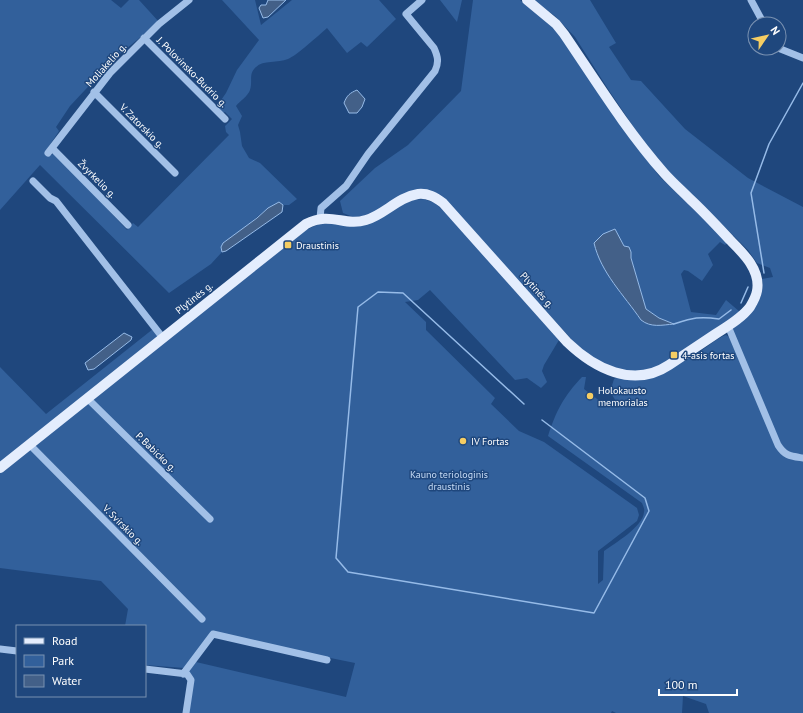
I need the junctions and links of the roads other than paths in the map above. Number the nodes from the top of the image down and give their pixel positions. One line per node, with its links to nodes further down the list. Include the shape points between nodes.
1 (189, 0): 6 (street, Moliakelio g.)
2 (422, 0): 14 (street, via 406,14 434,48 438,65 346,186 321,208)
3 (527, 0): 16 (main road, Plytinės g., via 564,34 610,103 665,174 711,219 751,264 756,278 756,296 749,308)
4 (751, 0): 5 (street)
5 (760, 16)
6 (144, 38): 9 (street, Moliakelio g.); 10 (street, J. Polovinsko-Budrio g.)
7 (787, 52): 8 (street)
8 (803, 58)
9 (94, 92): 11 (street, Moliakelio g.); 12 (street, V. Zatorskio g.)
10 (225, 119)
11 (50, 151): 15 (street, Žvyrkelio g.)
12 (175, 173)
13 (34, 180): 17 (street, via 56,201)
14 (320, 218): 16 (main road, Plytinės g., via 361,221 408,197 420,194 433,196 443,203 566,342 599,367 614,372 642,376 658,372); 17 (main road, Plytinės g., via 299,229)
15 (128, 224)
16 (728, 326): 20 (street, via 778,445 783,453)
17 (164, 338): 18 (main road, Plytinės g.)
18 (88, 399): 19 (main road, Plytinės g.); 22 (street, P. Babicko g.)
19 (30, 445): 21 (main road, Plytinės g.); 23 (street, V. Svirskio g.)
20 (803, 458)
21 (0, 468)
22 (210, 519)
23 (202, 619)
24 (0, 649): 25 (street)
25 (16, 651)
26 (327, 660): 28 (street, via 213,634)
27 (146, 668): 28 (street)
28 (185, 674): 29 (street, via 191,680)
29 (186, 713)

